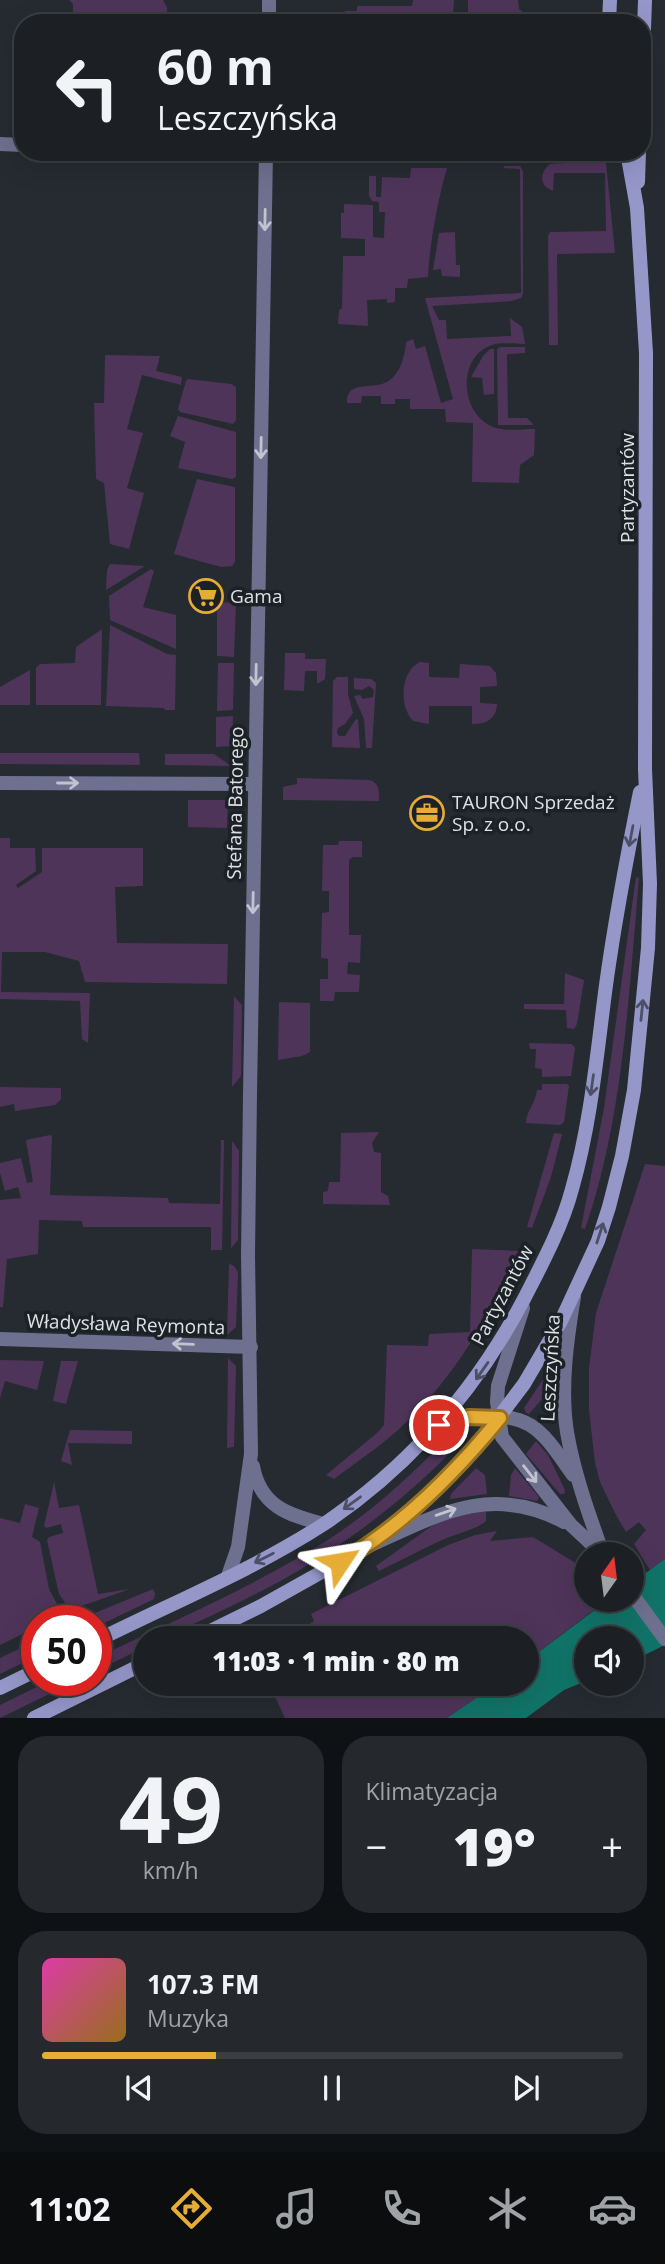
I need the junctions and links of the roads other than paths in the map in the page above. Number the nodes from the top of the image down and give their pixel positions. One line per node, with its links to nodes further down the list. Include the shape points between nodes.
1 (266, 161): 7 (street, Stefana Batorego, one-way to 7)
2 (629, 161): 4 (main road, Partyzantów)
3 (639, 161): 4 (main road, Partyzantów)
4 (637, 208): 5 (main road, Partyzantów, via 647,383)
5 (645, 769): 8 (main road, Partyzantów, one-way to 8, via 577,1168 562,1218); 9 (main road, Partyzantów, one-way to 5, via 609,1207 634,1090 648,948)
6 (0, 783): 7 (street, one-way to 7)
7 (254, 784): 11 (street, Stefana Batorego, one-way to 11)
8 (528, 1290): 12 (street, via 498,1386); 13 (main road, Partyzantów, one-way to 13, via 487,1364)
9 (574, 1296): 12 (main road, Partyzantów); 15 (street, Leszczyńska, via 565,1408)
10 (0, 1339): 11 (street, Władysława Reymonta, one-way to 10)
11 (251, 1347): 14 (street, Stefana Batorego)
12 (500, 1418): 13 (street, Leszczyńska, via 469,1417); 15 (street, Leszczyńska, via 533,1427); 17 (street, Leszczyńska, one-way to 17, via 502,1437); 20 (main road, Partyzantów, via 457,1468)
13 (439, 1425): 16 (main road, Partyzantów, one-way to 16, via 391,1472)
14 (251, 1454): 16 (street, Stefana Batorego, via 257,1484 269,1501); 21 (street, Stefana Batorego, via 238,1547)
15 (578, 1482): 19 (street, Leszczyńska)
16 (323, 1524): 21 (main road, Partyzantów, one-way to 21)
17 (571, 1525): 18 (street, Leszczyńska); 20 (street, Leszczyńska, one-way to 17, via 469,1505 523,1505)
18 (590, 1542)
19 (599, 1542)
20 (361, 1550): 23 (main road, Partyzantów)
21 (228, 1576): 24 (main road, Partyzantów)
22 (644, 1610): 25 (street)
23 (220, 1626)
24 (112, 1632)
25 (665, 1639)
26 (133, 1669): 29 (main road)
27 (21, 1678): 28 (main road)
28 (0, 1688)
29 (34, 1718)

